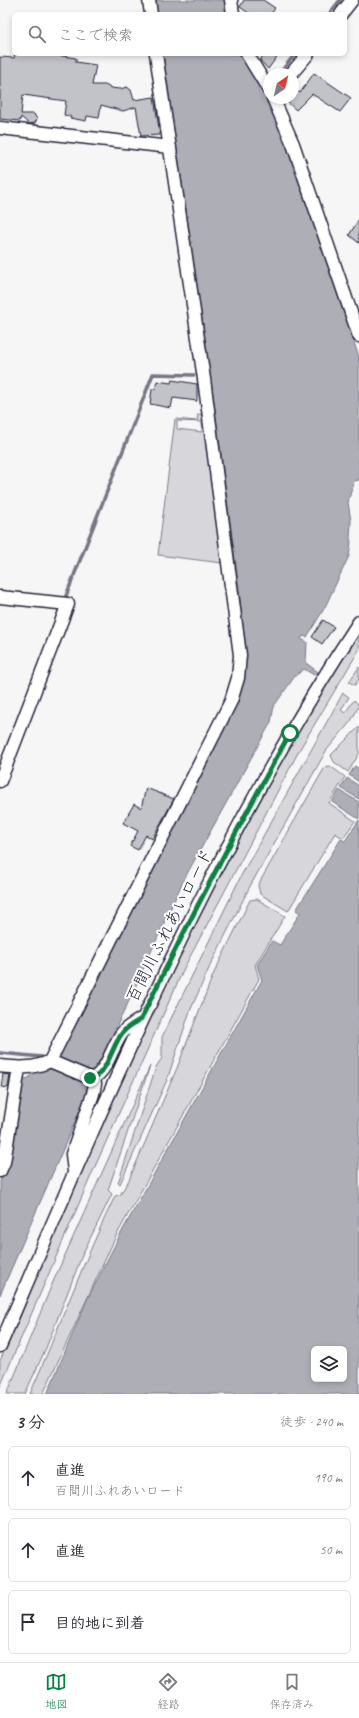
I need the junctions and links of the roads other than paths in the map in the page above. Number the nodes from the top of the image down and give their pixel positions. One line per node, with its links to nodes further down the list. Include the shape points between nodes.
1 (149, 0): 4 (street)
2 (231, 0): 5 (street)
3 (352, 0): 6 (street)
4 (151, 12)
5 (233, 12)
6 (343, 12)
7 (156, 56): 14 (street)
8 (248, 56): 11 (street)
9 (306, 56): 10 (street)
10 (296, 68)
11 (263, 80)
12 (276, 104): 15 (street, via 293,144)
13 (0, 128): 14 (street)
14 (170, 147): 20 (street, via 204,379 240,655 238,678 231,702)
15 (359, 336)
16 (0, 597): 18 (street, via 68,604)
17 (359, 622): 19 (street, 百間川ふれあいロード, via 290,733 242,819)
18 (0, 781)
19 (141, 1019): 23 (street, via 122,1033 101,1071); 25 (street, 百間川ふれあいロード)
20 (52, 1062): 22 (street); 23 (street)
21 (0, 1066): 22 (street)
22 (18, 1068): 24 (street, via 4,1162)
23 (92, 1078): 25 (street, via 95,1084 93,1094 72,1154)
24 (0, 1171)
25 (74, 1172): 26 (street, 百間川ふれあいロード)
26 (0, 1346)

